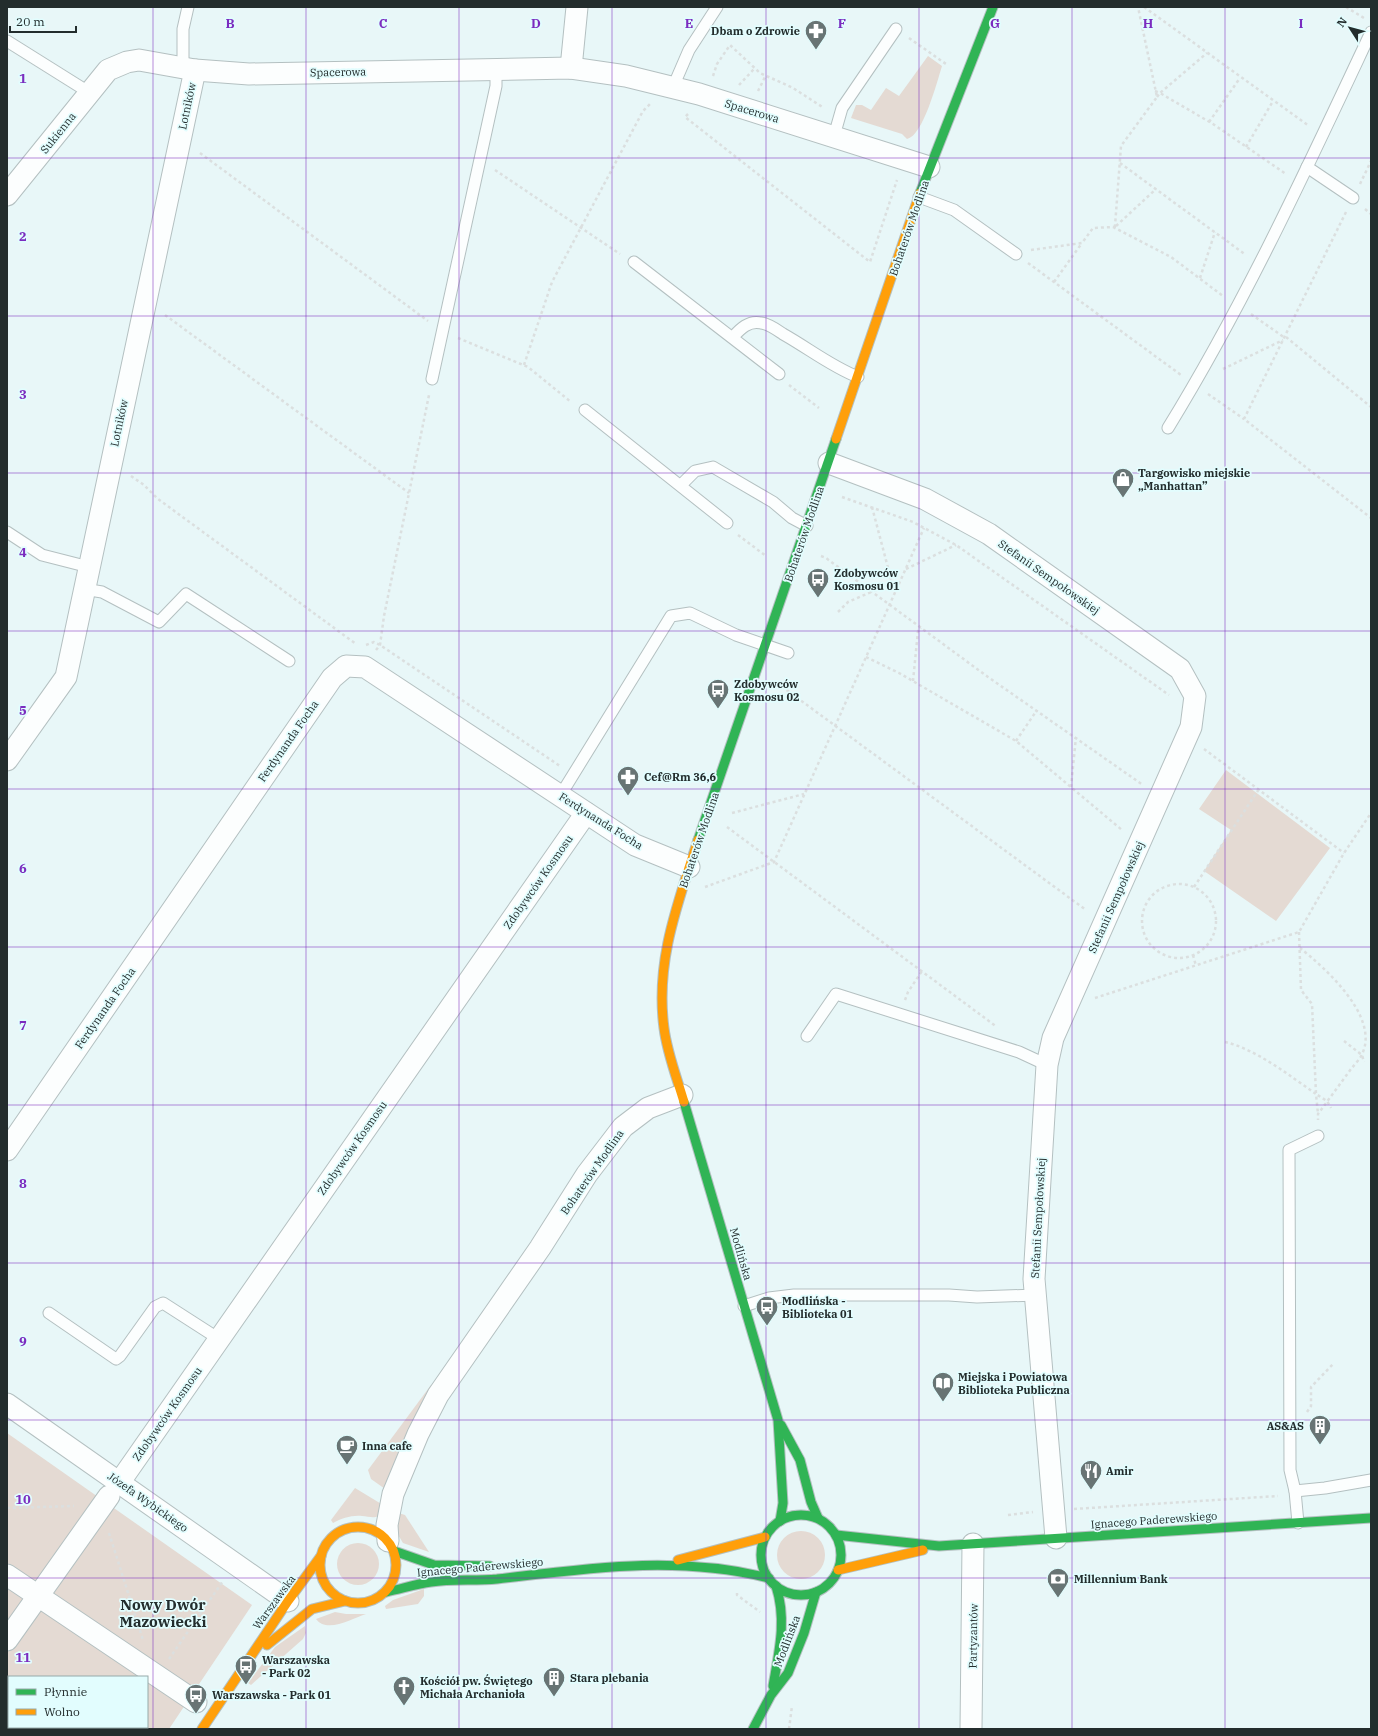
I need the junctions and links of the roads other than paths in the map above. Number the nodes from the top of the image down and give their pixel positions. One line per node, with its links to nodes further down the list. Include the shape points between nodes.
1 (188, 7): 8 (lane, via 183,30)
2 (577, 7): 9 (street)
3 (717, 7): 12 (lane, via 690,50)
4 (993, 7): 15 (main road, Bohaterów Modlina)
5 (896, 29): 14 (lane, via 842,108)
6 (1371, 32): 16 (lane)
7 (7, 41): 13 (lane)
8 (189, 68): 10 (street, Spacerowa, via 249,74); 11 (street, Spacerowa, via 139,60); 33 (street, Lotników)
9 (572, 68): 10 (street, Spacerowa); 12 (street, Spacerowa, via 626,76)
10 (496, 69): 25 (lane, via 496,86)
11 (108, 70): 13 (street, Sukienna)
12 (673, 88): 14 (street, Spacerowa)
13 (90, 93): 17 (street, Sukienna)
14 (837, 127): 15 (street, Spacerowa)
15 (929, 166): 18 (main road, Bohaterów Modlina)
16 (1307, 167): 19 (lane); 27 (lane, via 1239,306)
17 (7, 195)
18 (919, 197): 20 (lane, via 954,210); 24 (main road, Bohaterów Modlina)
19 (1353, 198)
20 (1016, 254)
21 (634, 262): 22 (lane)
22 (733, 337): 23 (lane); 24 (lane, via 742,326 761,322 842,371)
23 (779, 374)
24 (858, 377): 28 (main road, Bohaterów Modlina)
25 (432, 379)
26 (585, 410): 29 (lane)
27 (1168, 428)
28 (829, 463): 31 (main road, Bohaterów Modlina); 43 (street, Stefanii Sempołowskiej, via 925,499 989,534 1180,669 1195,696 1191,727 1053,1038)
29 (681, 485): 30 (lane); 31 (lane, via 695,471 713,468 773,502 792,518)
30 (727, 523)
31 (807, 526): 35 (main road, Bohaterów Modlina)
32 (7, 532): 33 (lane, via 42,555)
33 (89, 567): 34 (street, Lotników)
34 (84, 589): 37 (lane, via 102,592 159,622 186,594); 38 (street, Lotników, via 66,678)
35 (766, 645): 36 (lane); 39 (lane, via 736,635 690,613 671,616); 41 (main road, Bohaterów Modlina)
36 (788, 654)
37 (289, 661)
38 (7, 760)
39 (560, 796): 40 (street, Ferdynanda Focha); 46 (street, Ferdynanda Focha, via 365,667 346,666 332,678)
40 (586, 813): 41 (street, Ferdynanda Focha, via 635,845); 50 (street, Zdobywców Kosmosu)
41 (689, 866): 44 (main road, Bohaterów Modlina, via 670,928 664,958 662,994 664,1029)
42 (806, 1036): 43 (lane, via 836,994 1019,1052)
43 (1047, 1065): 47 (street, Stefanii Sempołowskiej, via 1034,1279)
44 (682, 1095): 48 (main road, Modlińska); 64 (street, Bohaterów Modlina, via 648,1108 622,1127 587,1174 540,1248 438,1396 418,1434 391,1501 387,1524)
45 (1318, 1136): 54 (lane, via 1289,1150 1290,1470)
46 (7, 1150)
47 (1036, 1295): 48 (lane, via 794,1296 769,1298); 62 (street, Stefanii Sempołowskiej)
48 (744, 1306): 52 (main road, Modlińska)
49 (49, 1313): 50 (lane, via 113,1358 120,1356 155,1307 163,1303)
50 (219, 1339): 55 (street, Zdobywców Kosmosu)
51 (7, 1404): 55 (street, Józefa Wybickiego)
52 (778, 1420): 56 (main road, Modlińska, via 800,1460); 58 (main road, Modlińska, via 783,1503)
53 (1371, 1480): 54 (lane)
54 (1296, 1496): 59 (lane)
55 (108, 1498): 77 (street, Zdobywców Kosmosu); 78 (street, Józefa Wybickiego)
56 (818, 1518): 58 (main road, via 799,1515); 60 (main road)
57 (1371, 1518): 59 (main road, Ignacego Paderewskiego)
58 (780, 1521): 61 (main road)
59 (1298, 1523): 62 (main road, Ignacego Paderewskiego)
60 (836, 1535): 65 (main road, Ignacego Paderewskiego); 71 (main road, via 841,1550)
61 (765, 1537): 67 (main road, Ignacego Paderewskiego); 73 (main road, via 761,1558)
62 (1056, 1538): 63 (main road, Ignacego Paderewskiego)
63 (973, 1544): 65 (main road, Ignacego Paderewskiego); 86 (street, Partyzantów)
64 (391, 1546): 66 (main road, via 379,1533 368,1528 354,1527 337,1533 327,1543); 68 (main road, Ignacego Paderewskiego, via 434,1564); 75 (main road, via 396,1564 394,1579)
65 (939, 1546): 71 (main road, Ignacego Paderewskiego)
66 (321, 1556): 78 (main road, Warszawska); 79 (main road, via 321,1572 326,1585)
67 (662, 1564): 70 (main road, Ignacego Paderewskiego); 73 (main road, Ignacego Paderewskiego, via 737,1570)
68 (498, 1566)
69 (522, 1567): 70 (main road, Ignacego Paderewskiego)
70 (578, 1569): 75 (main road, Ignacego Paderewskiego, via 506,1578 431,1582)
71 (838, 1570): 76 (main road, via 833,1579)
72 (7, 1574): 77 (street)
73 (769, 1578): 74 (main road)
74 (776, 1586): 76 (main road, via 795,1594); 82 (main road, Modlińska, via 782,1600 783,1628)
75 (386, 1592): 79 (main road, via 370,1601)
76 (816, 1592): 82 (main road, Modlińska, via 788,1674)
77 (38, 1596): 80 (street, Zdobywców Kosmosu); 83 (street)
78 (288, 1601): 81 (main road, Warszawska)
79 (345, 1601): 81 (main road, Warszawska, via 312,1609)
80 (7, 1640)
81 (246, 1663): 84 (main road, Warszawska)
82 (771, 1695): 85 (main road, Modlińska)
83 (196, 1702)
84 (202, 1729)
85 (753, 1729)
86 (971, 1729)

